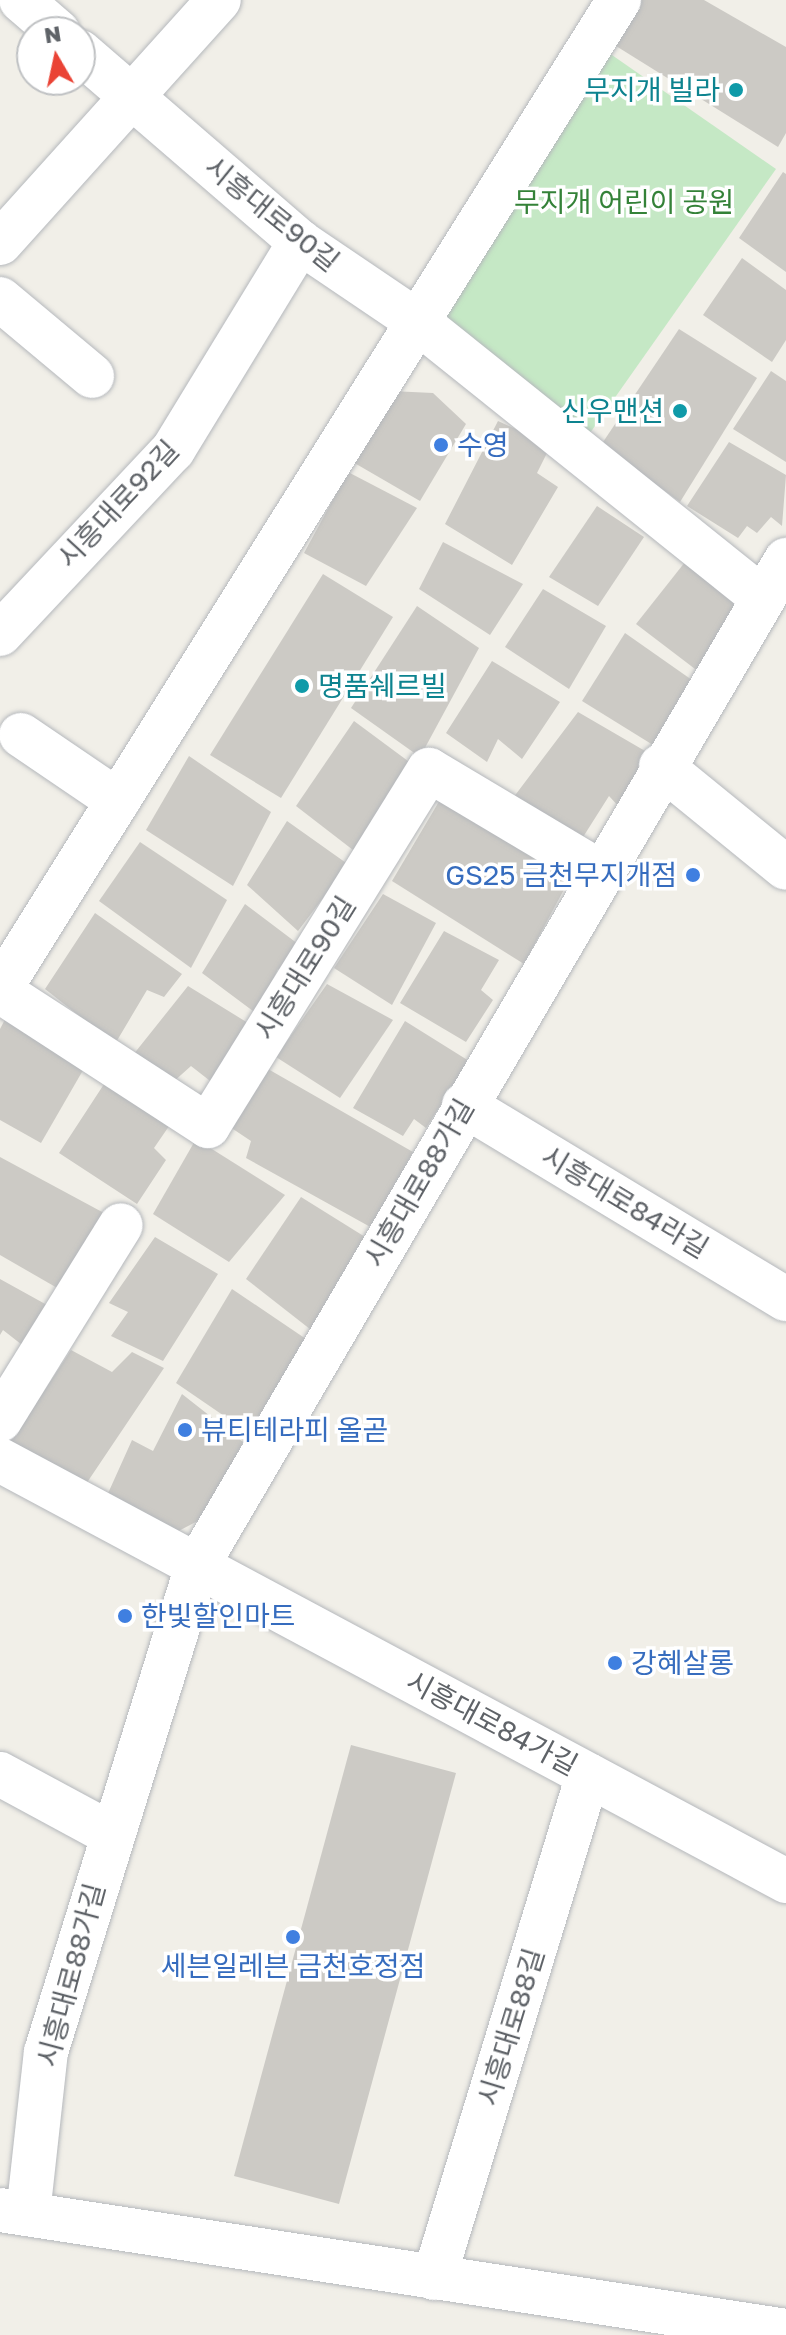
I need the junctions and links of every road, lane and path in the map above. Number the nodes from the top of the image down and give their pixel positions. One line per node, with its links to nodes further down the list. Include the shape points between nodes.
1 (21, 0): 4 (street)
2 (219, 0): 6 (street)
3 (619, 0): 10 (street, 시흥대로90길)
4 (40, 16)
5 (96, 66): 6 (street, 시흥대로90길)
6 (133, 98): 7 (street, 시흥대로90길); 8 (street)
7 (300, 242): 10 (street, 시흥대로90길); 14 (street, 시흥대로92길, via 173,450)
8 (0, 243)
9 (0, 299): 11 (street)
10 (418, 322): 13 (street, 시흥대로90길); 17 (street, 시흥대로90길)
11 (92, 376)
12 (786, 560): 13 (street, 시흥대로88가길)
13 (760, 596): 16 (street, 시흥대로88가길)
14 (0, 634)
15 (21, 735): 17 (street)
16 (661, 766): 18 (street); 19 (street, 시흥대로88가길)
17 (118, 801): 20 (street, 시흥대로90길)
18 (786, 868)
19 (600, 872): 20 (street, 시흥대로90길, via 429,770 208,1126); 21 (street, 시흥대로88가길)
20 (2, 982)
21 (464, 1105): 23 (street, 시흥대로84라길); 26 (street, 시흥대로88가길)
22 (121, 1225): 24 (street)
23 (786, 1299)
24 (0, 1420)
25 (2, 1466): 26 (street)
26 (197, 1566): 28 (street, 시흥대로84가길); 29 (street, 시흥대로88가길)
27 (0, 1774): 29 (street)
28 (588, 1775): 30 (street, 시흥대로84가길); 32 (street, 시흥대로88길)
29 (111, 1834): 31 (street, 시흥대로88가길, via 46,2052)
30 (786, 1881)
31 (14, 2212): 32 (street)
32 (434, 2278): 33 (street)
33 (786, 2331)

